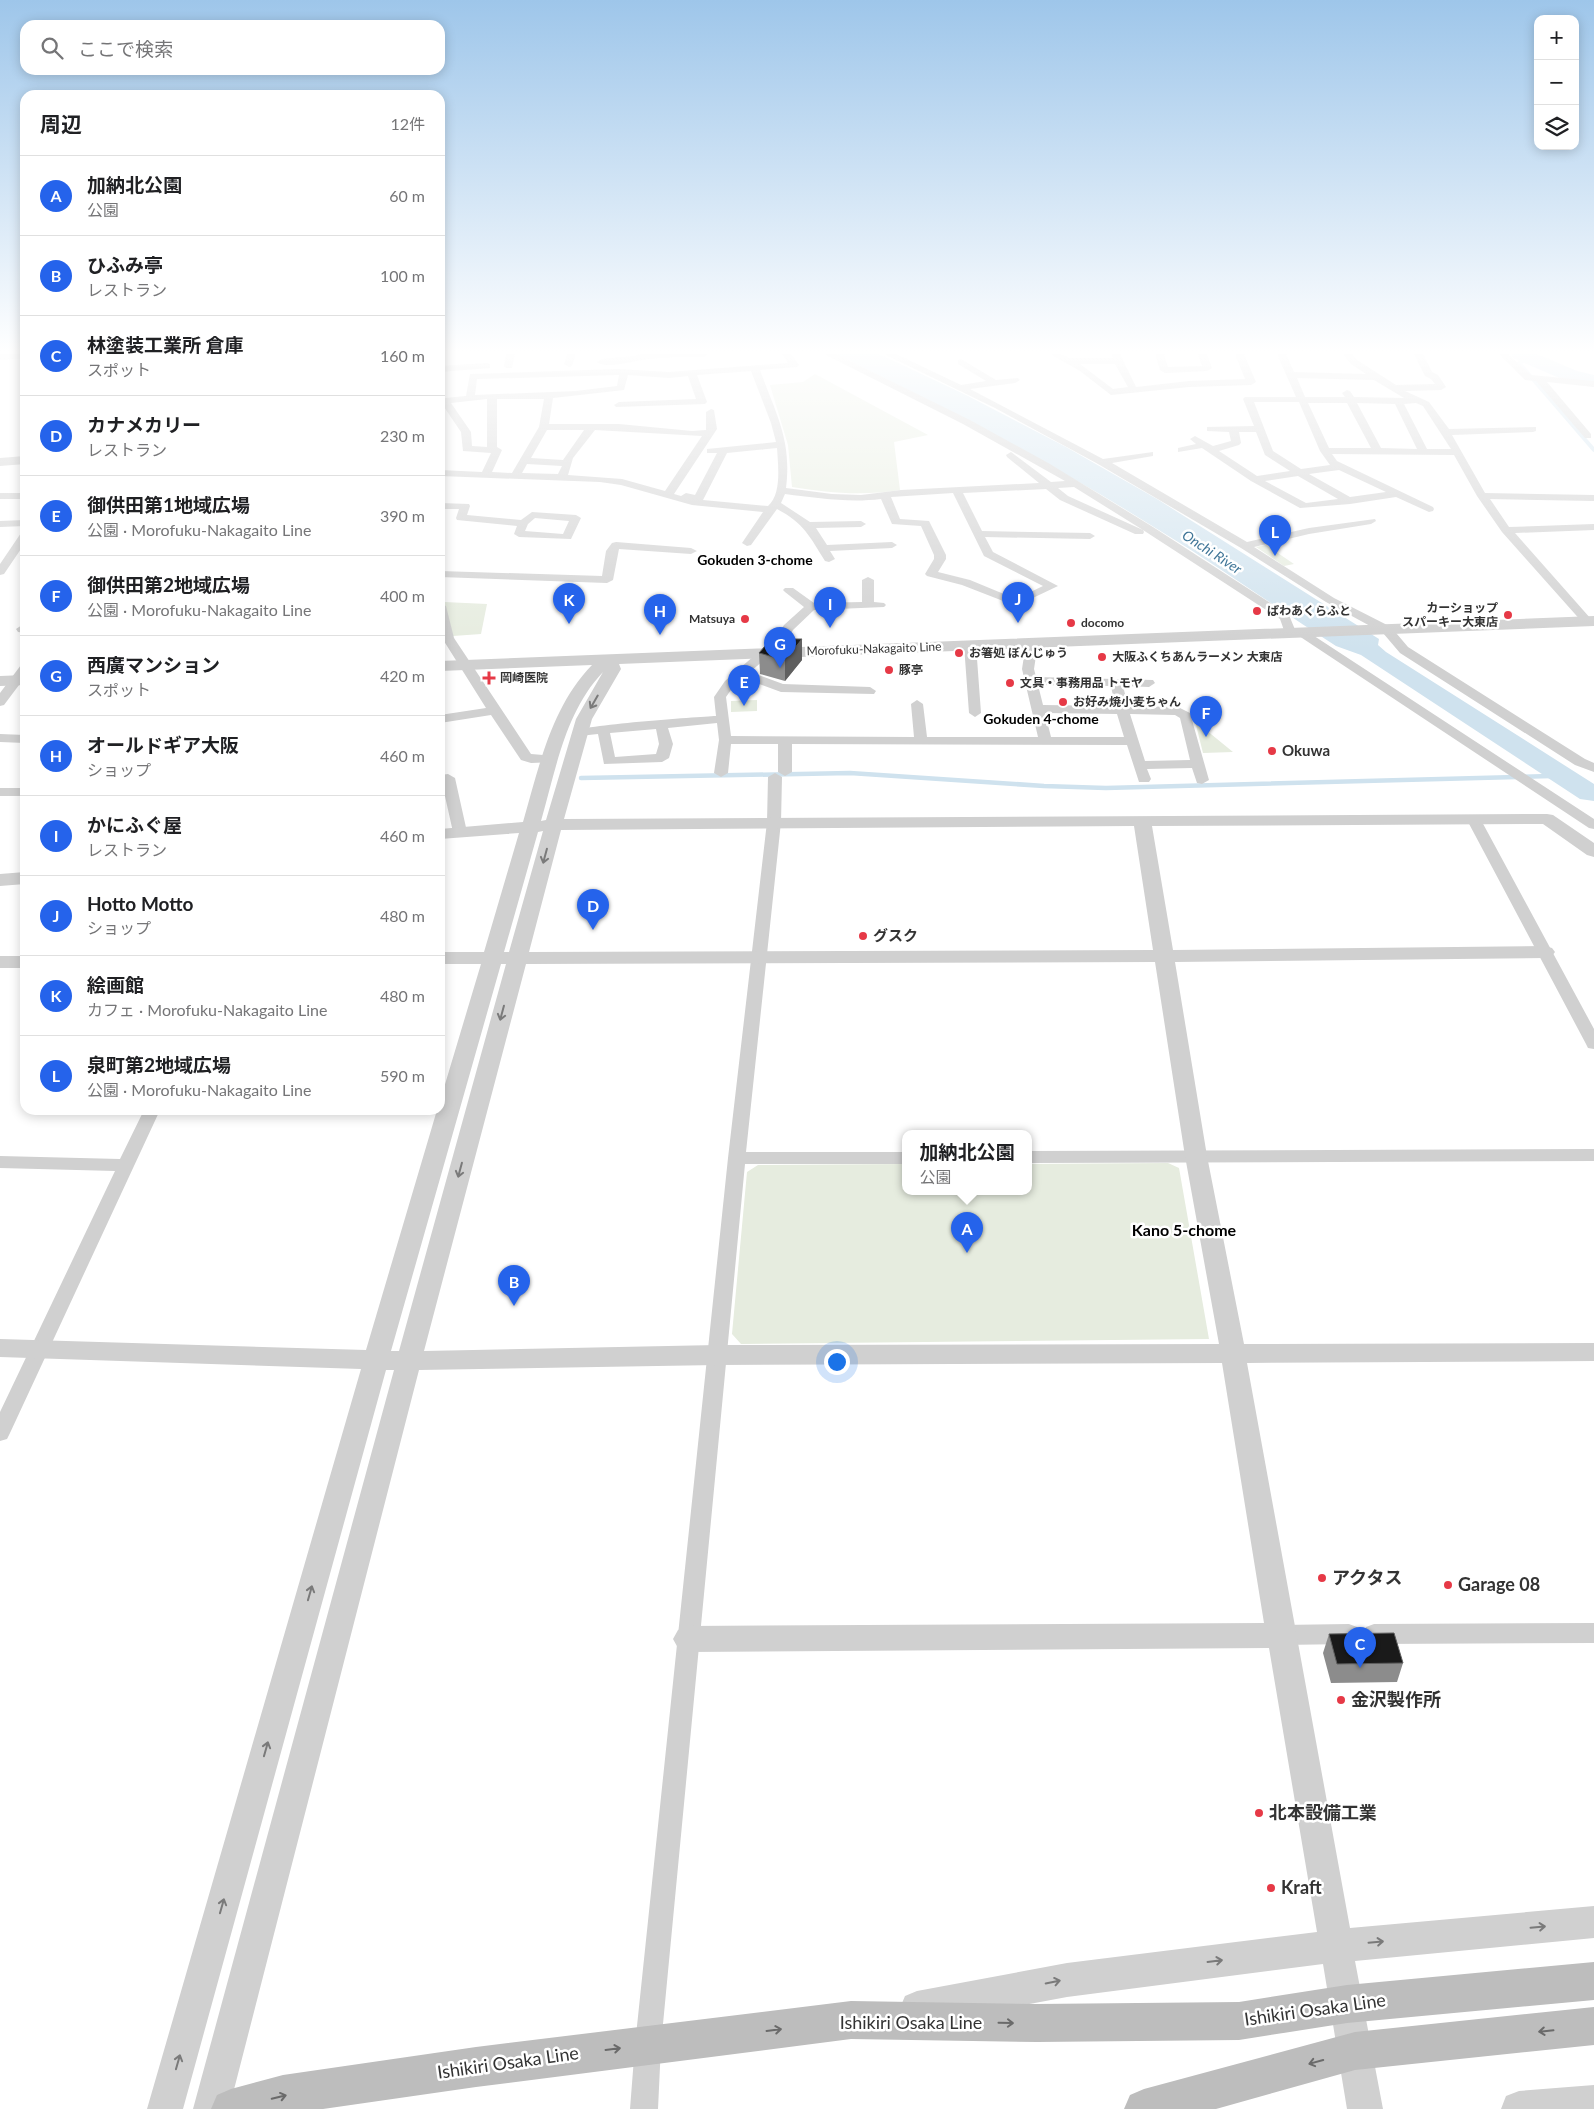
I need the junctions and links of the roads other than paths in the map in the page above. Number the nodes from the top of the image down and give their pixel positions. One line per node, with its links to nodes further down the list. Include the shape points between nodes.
1 (496, 452): 24 (street)
2 (530, 452): 17 (street)
3 (572, 452): 20 (street)
4 (695, 452): 33 (street)
5 (722, 452): 33 (street, via 698,499)
6 (781, 452): 31 (street)
7 (1010, 452): 29 (street)
8 (1022, 452): 28 (street)
9 (1084, 452): 19 (street)
10 (1214, 452): 27 (street)
11 (1269, 452): 22 (street)
12 (1327, 452): 21 (street)
13 (1456, 452): 37 (street)
14 (1149, 454): 16 (street); 19 (street)
15 (20, 460): 18 (street)
16 (1161, 460)
17 (525, 461): 20 (street); 25 (street)
18 (0, 462)
19 (1102, 462): 58 (street)
20 (568, 463): 26 (street)
21 (1338, 467): 22 (street); 34 (street)
22 (1298, 472): 27 (street); 40 (street)
23 (445, 473): 24 (street)
24 (486, 474): 25 (street)
25 (515, 476): 26 (street)
26 (562, 478): 30 (street, via 600,479)
27 (1255, 479): 40 (street, via 1304,506)
28 (1075, 484): 29 (street); 57 (street)
29 (1047, 485): 32 (street); 57 (street, via 1064,498 1169,546)
30 (639, 487): 33 (street, via 644,485); 42 (street, via 692,502)
31 (782, 490): 38 (street, via 832,498); 42 (street)
32 (957, 491): 38 (street); 52 (street)
33 (670, 492)
34 (1398, 494): 40 (street); 43 (street)
35 (0, 496): 36 (street)
36 (20, 496)
37 (1482, 496): 39 (street); 51 (street)
38 (886, 497): 52 (street, via 896,522 925,523 940,555 931,574 966,582 1016,603 1052,586 988,554)
39 (1594, 498)
40 (1350, 501)
41 (445, 506): 46 (street, via 465,506 462,518)
42 (774, 507): 49 (street, via 793,513); 55 (street)
43 (1429, 509)
44 (1371, 522): 58 (street, via 1309,531)
45 (20, 523): 47 (street)
46 (523, 523): 46 (street, via 532,515 576,518 567,537 518,534)
47 (0, 524)
48 (862, 524): 49 (street)
49 (810, 526): 59 (street)
50 (1594, 527): 51 (street)
51 (1506, 530): 70 (street)
52 (978, 534): 53 (street)
53 (1090, 536)
54 (20, 542): 61 (street)
55 (747, 543)
56 (892, 545): 59 (street)
57 (1176, 546): 73 (street, via 1285,617)
58 (1245, 546): 72 (street, via 1330,600)
59 (824, 548): 63 (street)
60 (0, 551): 61 (street)
61 (14, 551): 64 (street)
62 (691, 551): 65 (street, via 616,545 606,580)
63 (829, 559)
64 (0, 572)
65 (445, 574)
66 (868, 580): 68 (street)
67 (789, 590): 69 (street)
68 (874, 605): 69 (street)
69 (811, 607): 76 (street, via 788,628)
70 (1590, 621): 72 (street)
71 (445, 626): 78 (street, via 448,638)
72 (1387, 630): 73 (street, Morofuku-Nakagaito Line); 106 (street, via 1404,650)
73 (1299, 633): 74 (street, Morofuku-Nakagaito Line); 116 (street)
74 (1032, 643): 75 (street, Morofuku-Nakagaito Line); 82 (street, via 1028,669)
75 (970, 645): 76 (street, Morofuku-Nakagaito Line); 91 (street)
76 (770, 652): 77 (street, Morofuku-Nakagaito Line); 80 (street)
77 (610, 659): 78 (street, Morofuku-Nakagaito Line); 95 (street, one-way to 95, via 613,669 584,719); 103 (street, via 595,668 584,683 563,720)
78 (464, 665): 79 (street, Morofuku-Nakagaito Line); 90 (street)
79 (445, 666)
80 (742, 673): 85 (street, via 781,688); 93 (street, via 720,697)
81 (16, 678): 86 (street)
82 (1031, 681): 83 (street); 88 (street)
83 (1116, 682): 84 (street); 89 (street)
84 (1149, 683)
85 (870, 691)
86 (0, 702)
87 (917, 704): 100 (street)
88 (1038, 709): 89 (street); 101 (street)
89 (1122, 710): 102 (street); 104 (street, via 1178,711 1186,716)
90 (494, 712): 92 (street); 103 (street, via 526,757)
91 (975, 714)
92 (445, 718)
93 (722, 718): 94 (street); 98 (street)
94 (661, 724): 95 (street); 95 (street, via 666,744 662,758 609,761)
95 (591, 730): 117 (street)
96 (0, 738): 97 (street)
97 (20, 738)
98 (724, 740): 99 (street); 107 (street)
99 (785, 741): 100 (street); 115 (street)
100 (921, 741): 101 (street)
101 (1046, 741): 102 (street)
102 (1132, 742): 105 (street)
103 (550, 759): 117 (street)
104 (1197, 764): 105 (street); 110 (street)
105 (1139, 765): 109 (street)
106 (1594, 769)
107 (721, 773)
108 (445, 778): 118 (street, via 448,778)
109 (1144, 780)
110 (1202, 780)
111 (0, 792): 112 (street)
112 (20, 792)
113 (1474, 820): 114 (street); 120 (street, via 1547,819); 123 (street)
114 (1142, 821): 115 (street); 124 (street)
115 (774, 822): 117 (street); 127 (street)
116 (1594, 824)
117 (542, 825): 118 (street); 126 (street)
118 (460, 832): 119 (street)
119 (445, 834)
120 (1594, 851)
121 (20, 878): 122 (street)
122 (0, 880)
123 (1545, 952): 124 (street); 130 (street)
124 (1164, 956): 127 (street); 133 (street)
125 (445, 958): 126 (street)
126 (504, 958): 127 (street); 144 (street); 145 (street, one-way to 145)
127 (758, 958): 135 (street)
128 (0, 962): 129 (street)
129 (20, 962)
130 (1594, 1044)
131 (150, 1115): 138 (street)
132 (1594, 1155): 133 (street)
133 (1196, 1156): 134 (street); 142 (street)
134 (1032, 1157)
135 (737, 1158): 136 (street); 143 (street)
136 (902, 1158)
137 (0, 1162): 138 (street)
138 (126, 1165): 140 (street)
139 (0, 1348): 140 (street)
140 (39, 1350): 144 (street); 146 (street)
141 (1594, 1352): 142 (street)
142 (1233, 1353): 143 (street); 148 (street)
143 (717, 1355): 145 (street); 149 (street)
144 (376, 1360): 145 (street); 159 (street, one-way to 144)
145 (409, 1360): 160 (street)
146 (0, 1433)
147 (1594, 1633): 148 (street)
148 (1280, 1635): 149 (street); 151 (street)
149 (688, 1639): 156 (street)
150 (1594, 1922): 151 (street, one-way to 150)
151 (1335, 1946): 153 (street); 154 (street, one-way to 151, via 1067,1980)
152 (1594, 1981): 153 (main road, Ishikiri Osaka Line)
153 (1347, 2004): 154 (main road, Ishikiri Osaka Line, one-way to 153, via 1239,2022); 157 (street)
154 (851, 2020): 156 (main road, Ishikiri Osaka Line, one-way to 154)
155 (1594, 2026): 157 (main road, one-way to 157)
156 (648, 2045): 161 (main road, Ishikiri Osaka Line, one-way to 156, via 283,2095); 162 (street)
157 (1355, 2051): 163 (main road, one-way to 163); 164 (street)
158 (1594, 2104): 165 (street)
159 (165, 2109)
160 (211, 2109)
161 (232, 2109)
162 (644, 2109)
163 (1144, 2109)
164 (1365, 2109)
165 (1519, 2109)

